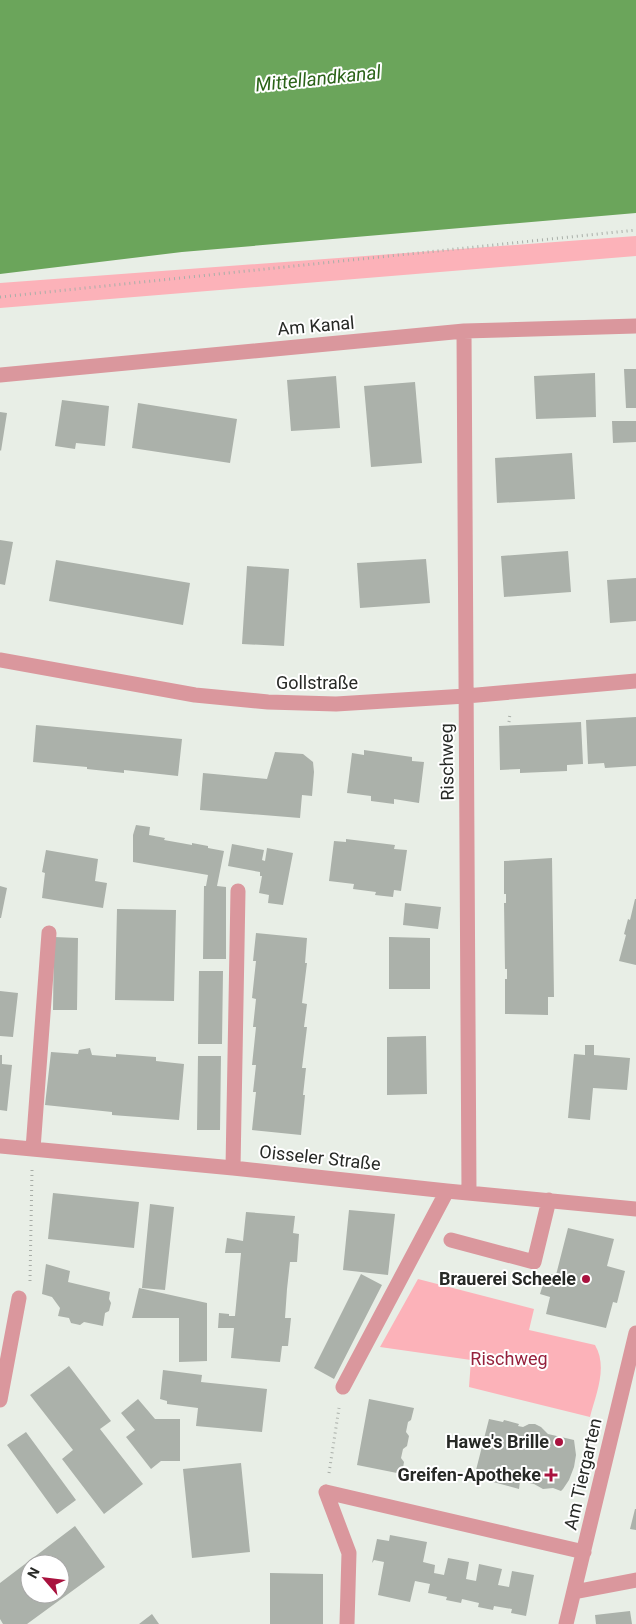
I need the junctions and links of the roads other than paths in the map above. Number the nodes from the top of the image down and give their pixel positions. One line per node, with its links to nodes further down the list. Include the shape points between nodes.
1 (636, 326): 2 (street, Am Kanal)
2 (464, 331): 3 (street, Am Kanal); 6 (street, Rischweg)
3 (0, 375)
4 (0, 660): 6 (street, Gollstraße, via 195,694 268,702 336,704)
5 (636, 681): 6 (street, Gollstraße)
6 (466, 696): 13 (street, Rischweg)
7 (238, 891): 11 (street)
8 (49, 933): 10 (street)
9 (0, 1146): 10 (street, Oisseler Straße)
10 (33, 1149): 11 (street, Oisseler Straße)
11 (233, 1168): 12 (street, Oisseler Straße)
12 (447, 1191): 13 (street, Oisseler Straße); 20 (street)
13 (469, 1192): 14 (street, Oisseler Straße)
14 (548, 1200): 15 (street, Oisseler Straße); 16 (street, via 534,1262)
15 (636, 1209)
16 (451, 1240)
17 (19, 1298): 21 (street)
18 (636, 1333): 19 (street, Am Tiergarten)
19 (631, 1380): 22 (street, Am Tiergarten)
20 (342, 1387)
21 (0, 1400)
22 (584, 1552): 24 (street, Am Tiergarten); 25 (street, via 326,1492 349,1553)
23 (636, 1580): 24 (street)
24 (574, 1592): 26 (street, Am Tiergarten)
25 (347, 1624)
26 (566, 1624)

